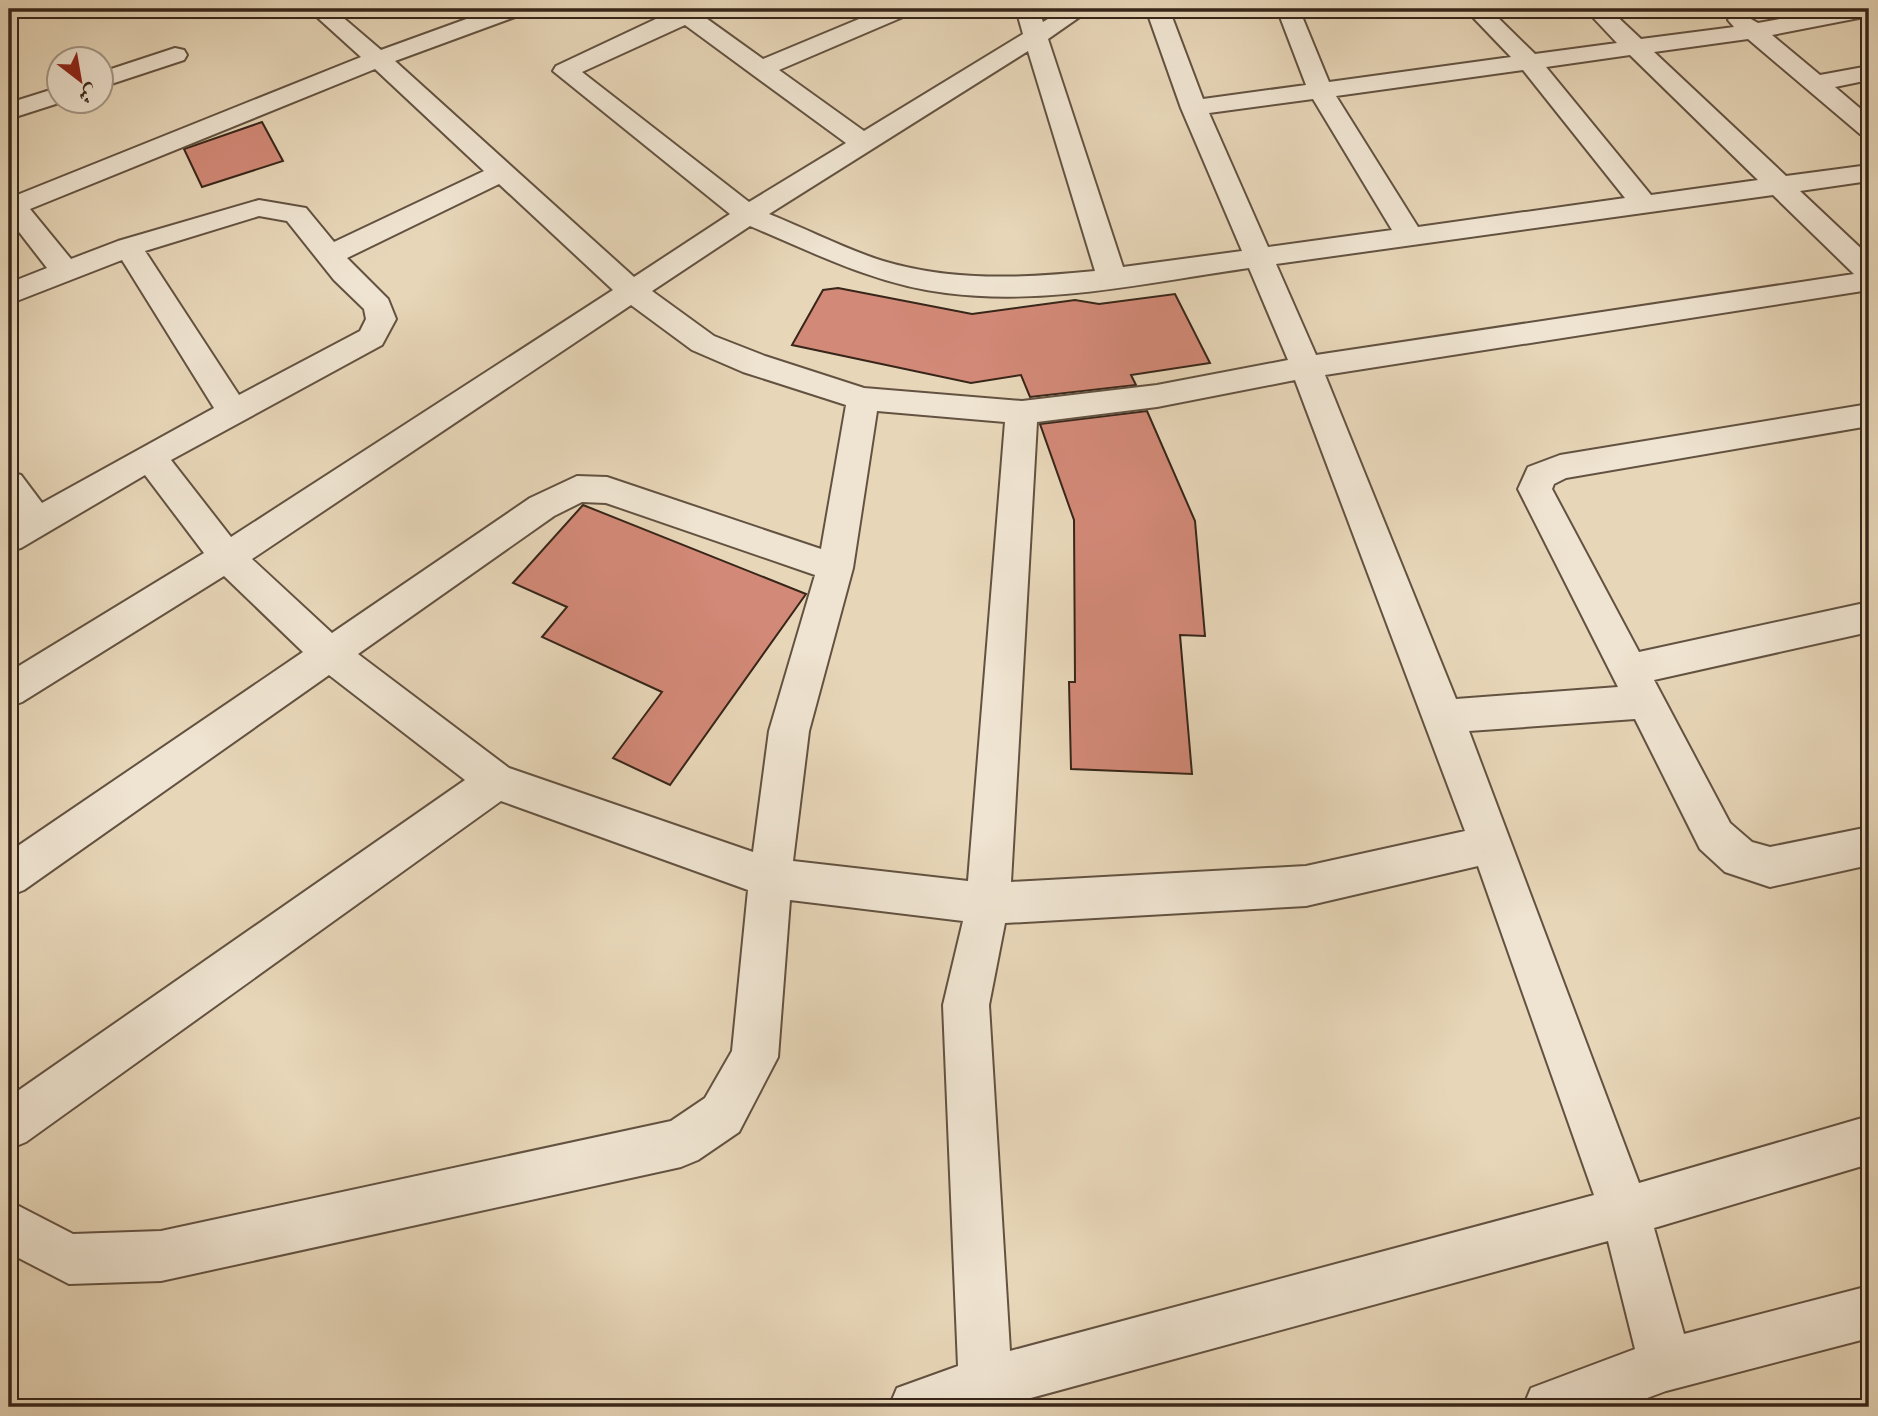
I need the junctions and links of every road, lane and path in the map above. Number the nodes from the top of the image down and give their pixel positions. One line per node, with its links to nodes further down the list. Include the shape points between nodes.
1 (319, 9): 16 (street)
2 (515, 9): 16 (street)
3 (902, 9): 18 (street)
4 (1080, 9): 12 (street)
5 (1157, 9): 24 (street)
6 (1288, 9): 22 (street)
7 (1476, 9): 17 (street)
8 (1596, 9): 14 (street)
9 (1726, 9): 13 (street)
10 (1869, 9): 13 (street)
11 (693, 11): 18 (street); 33 (street, via 565,71)
12 (1031, 22): 27 (street); 40 (street)
13 (1753, 31): 14 (street); 21 (street)
14 (1634, 46): 17 (street); 30 (street)
15 (174, 55): 20 (street)
16 (378, 59): 28 (street); 31 (street)
17 (1528, 61): 22 (street); 32 (street)
18 (761, 69): 27 (street)
19 (1869, 73): 21 (street)
20 (116, 75)
21 (1814, 84): 26 (street)
22 (1320, 90): 24 (street); 34 (street)
23 (46, 99): 25 (street)
24 (1194, 108): 37 (street)
25 (9, 111)
26 (1869, 129)
27 (865, 144): 33 (street)
28 (501, 173): 36 (street); 42 (street)
29 (1869, 173): 30 (street)
30 (1782, 187): 32 (street); 39 (street)
31 (10, 205): 38 (street)
32 (1646, 205): 34 (street)
33 (748, 215): 40 (street, via 874,268 946,284 1033,287); 42 (street)
34 (1409, 235): 37 (street)
35 (128, 247): 36 (street, via 259,208 296,214); 38 (street); 46 (street)
36 (330, 255): 46 (street, via 378,306 381,319 371,338)
37 (1259, 258): 40 (street); 44 (street)
38 (64, 270): 43 (street)
39 (1869, 272)
40 (1111, 278)
41 (1869, 281): 44 (street)
42 (632, 292): 45 (street, via 703,343); 52 (street)
43 (9, 294)
44 (1306, 367): 47 (street, via 1157,397); 58 (street)
45 (863, 399): 47 (street); 53 (street)
46 (233, 412): 49 (street)
47 (1023, 412): 64 (street)
48 (1869, 415): 56 (street, via 1560,467 1540,476 1535,489 1538,497)
49 (150, 457): 51 (street); 52 (street)
50 (9, 484): 51 (street)
51 (23, 529)
52 (228, 557): 55 (street); 57 (street)
53 (835, 568): 55 (street, via 640,499 607,490 578,489 541,507); 63 (street, via 789,732)
54 (1869, 617): 56 (street)
55 (331, 655): 59 (street); 62 (street)
56 (1636, 686): 58 (street); 61 (street, via 1715,836 1740,858 1770,867)
57 (9, 691)
58 (1444, 716): 60 (street)
59 (496, 781): 63 (street); 65 (street)
60 (1491, 844): 64 (street, via 1306,886); 67 (street)
61 (1869, 846)
62 (9, 876)
63 (770, 878): 64 (street); 68 (street, via 755,1057 722,1115 681,1143 161,1256 69,1259)
64 (988, 904): 71 (street, via 966,1005)
65 (9, 1125)
66 (1869, 1140): 67 (street)
67 (1625, 1212): 70 (street); 71 (street)
68 (9, 1226)
69 (1869, 1312): 70 (street)
70 (1666, 1365): 73 (street)
71 (985, 1384): 72 (street)
72 (916, 1407)
73 (1550, 1407)

